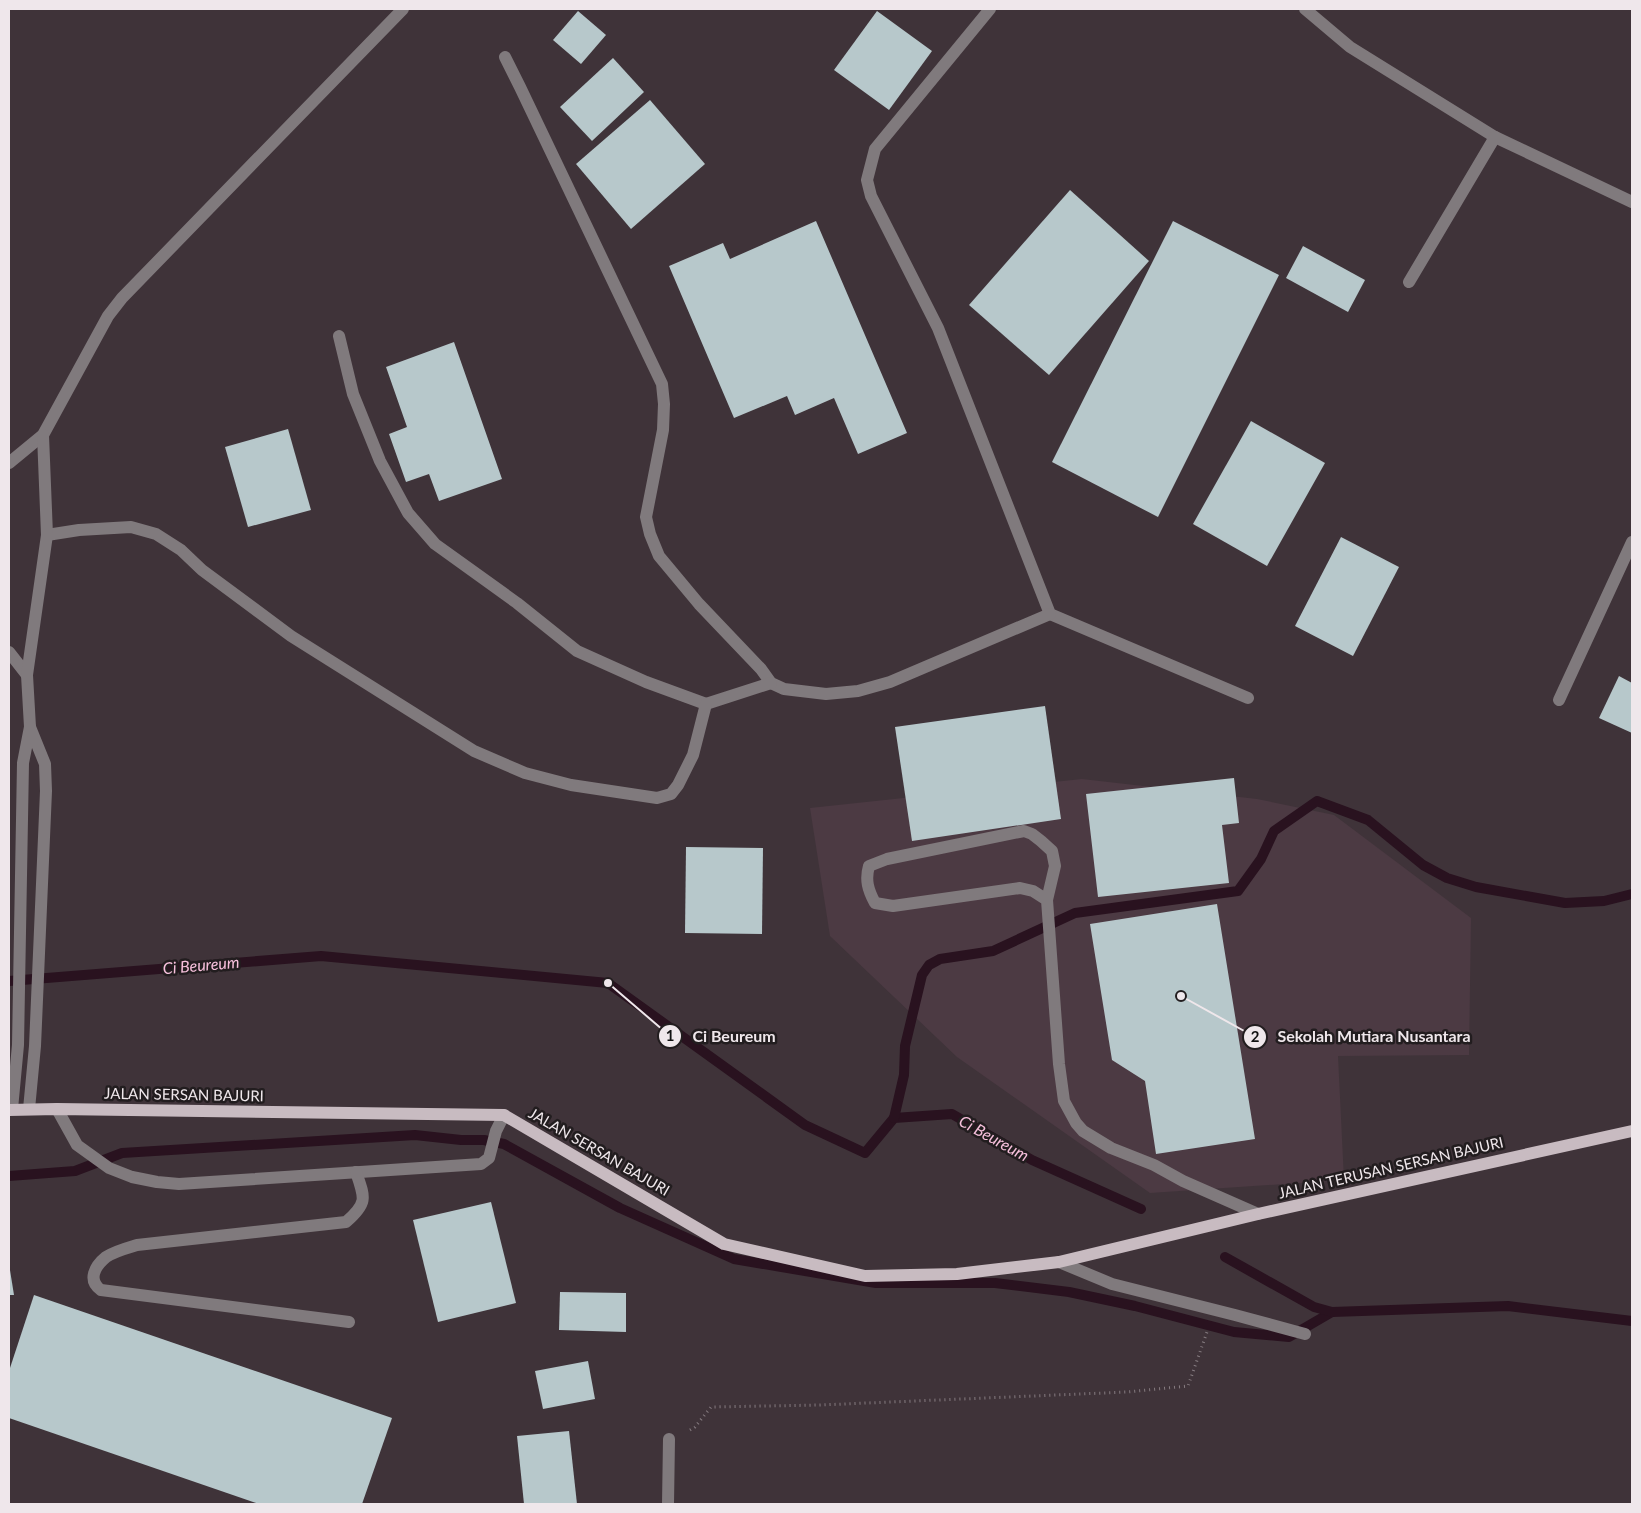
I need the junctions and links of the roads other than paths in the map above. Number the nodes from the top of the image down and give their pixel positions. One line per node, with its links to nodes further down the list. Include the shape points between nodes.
1 (403, 9): 9 (street, via 122,298 108,316)
2 (990, 9): 13 (street, via 875,149 867,180 871,196 938,328)
3 (1305, 9): 5 (street, via 1350,47)
4 (505, 57): 16 (street, via 662,384 663,430 646,517 659,556)
5 (1494, 137): 6 (street); 7 (street)
6 (1632, 202)
7 (1409, 282)
8 (339, 336): 19 (street, via 353,394 380,460 408,513 435,544 578,651 646,682)
9 (43, 435): 10 (street); 11 (street)
10 (9, 463)
11 (48, 535): 15 (street); 19 (street, via 130,527 156,534 291,636 474,751 525,773 571,785 657,798 670,794 693,755)
12 (1632, 542): 18 (street)
13 (1050, 614): 16 (street, via 890,682 858,690 826,694 784,689); 17 (street)
14 (9, 652): 15 (street)
15 (26, 675): 20 (street)
16 (771, 683): 19 (street)
17 (1248, 698)
18 (1559, 700)
19 (706, 704)
20 (30, 727): 22 (street, via 45,764 46,791 35,1046); 24 (street, via 23,763 18,1045)
21 (1047, 900): 21 (street, via 1033,891 1020,888 893,906 875,903 866,876 869,866 887,859 1024,831 1041,840 1052,851 1055,866); 28 (street, via 1059,1064 1064,1101 1076,1123 1111,1148)
22 (29, 1109): 23 (main road, JALAN SERSAN BAJURI); 24 (main road, JALAN SERSAN BAJURI)
23 (57, 1109): 25 (main road, JALAN SERSAN BAJURI); 27 (street, via 77,1144 109,1168 132,1177 179,1184)
24 (10, 1110)
25 (504, 1115): 27 (street, via 489,1158 481,1164); 30 (main road, JALAN SERSAN BAJURI, via 724,1244 865,1276 957,1274)
26 (1632, 1131): 28 (main road, JALAN TERUSAN SERSAN BAJURI)
27 (356, 1172): 31 (street, via 363,1203 346,1222 137,1245 106,1257 92,1276 101,1290)
28 (1258, 1214): 29 (main road, JALAN TERUSAN SERSAN BAJURI)
29 (1157, 1237): 30 (main road, JALAN SERSAN BAJURI)
30 (1059, 1262): 32 (street, via 1112,1284)
31 (349, 1322)
32 (1305, 1334)
33 (669, 1439): 34 (street)
34 (668, 1504)

